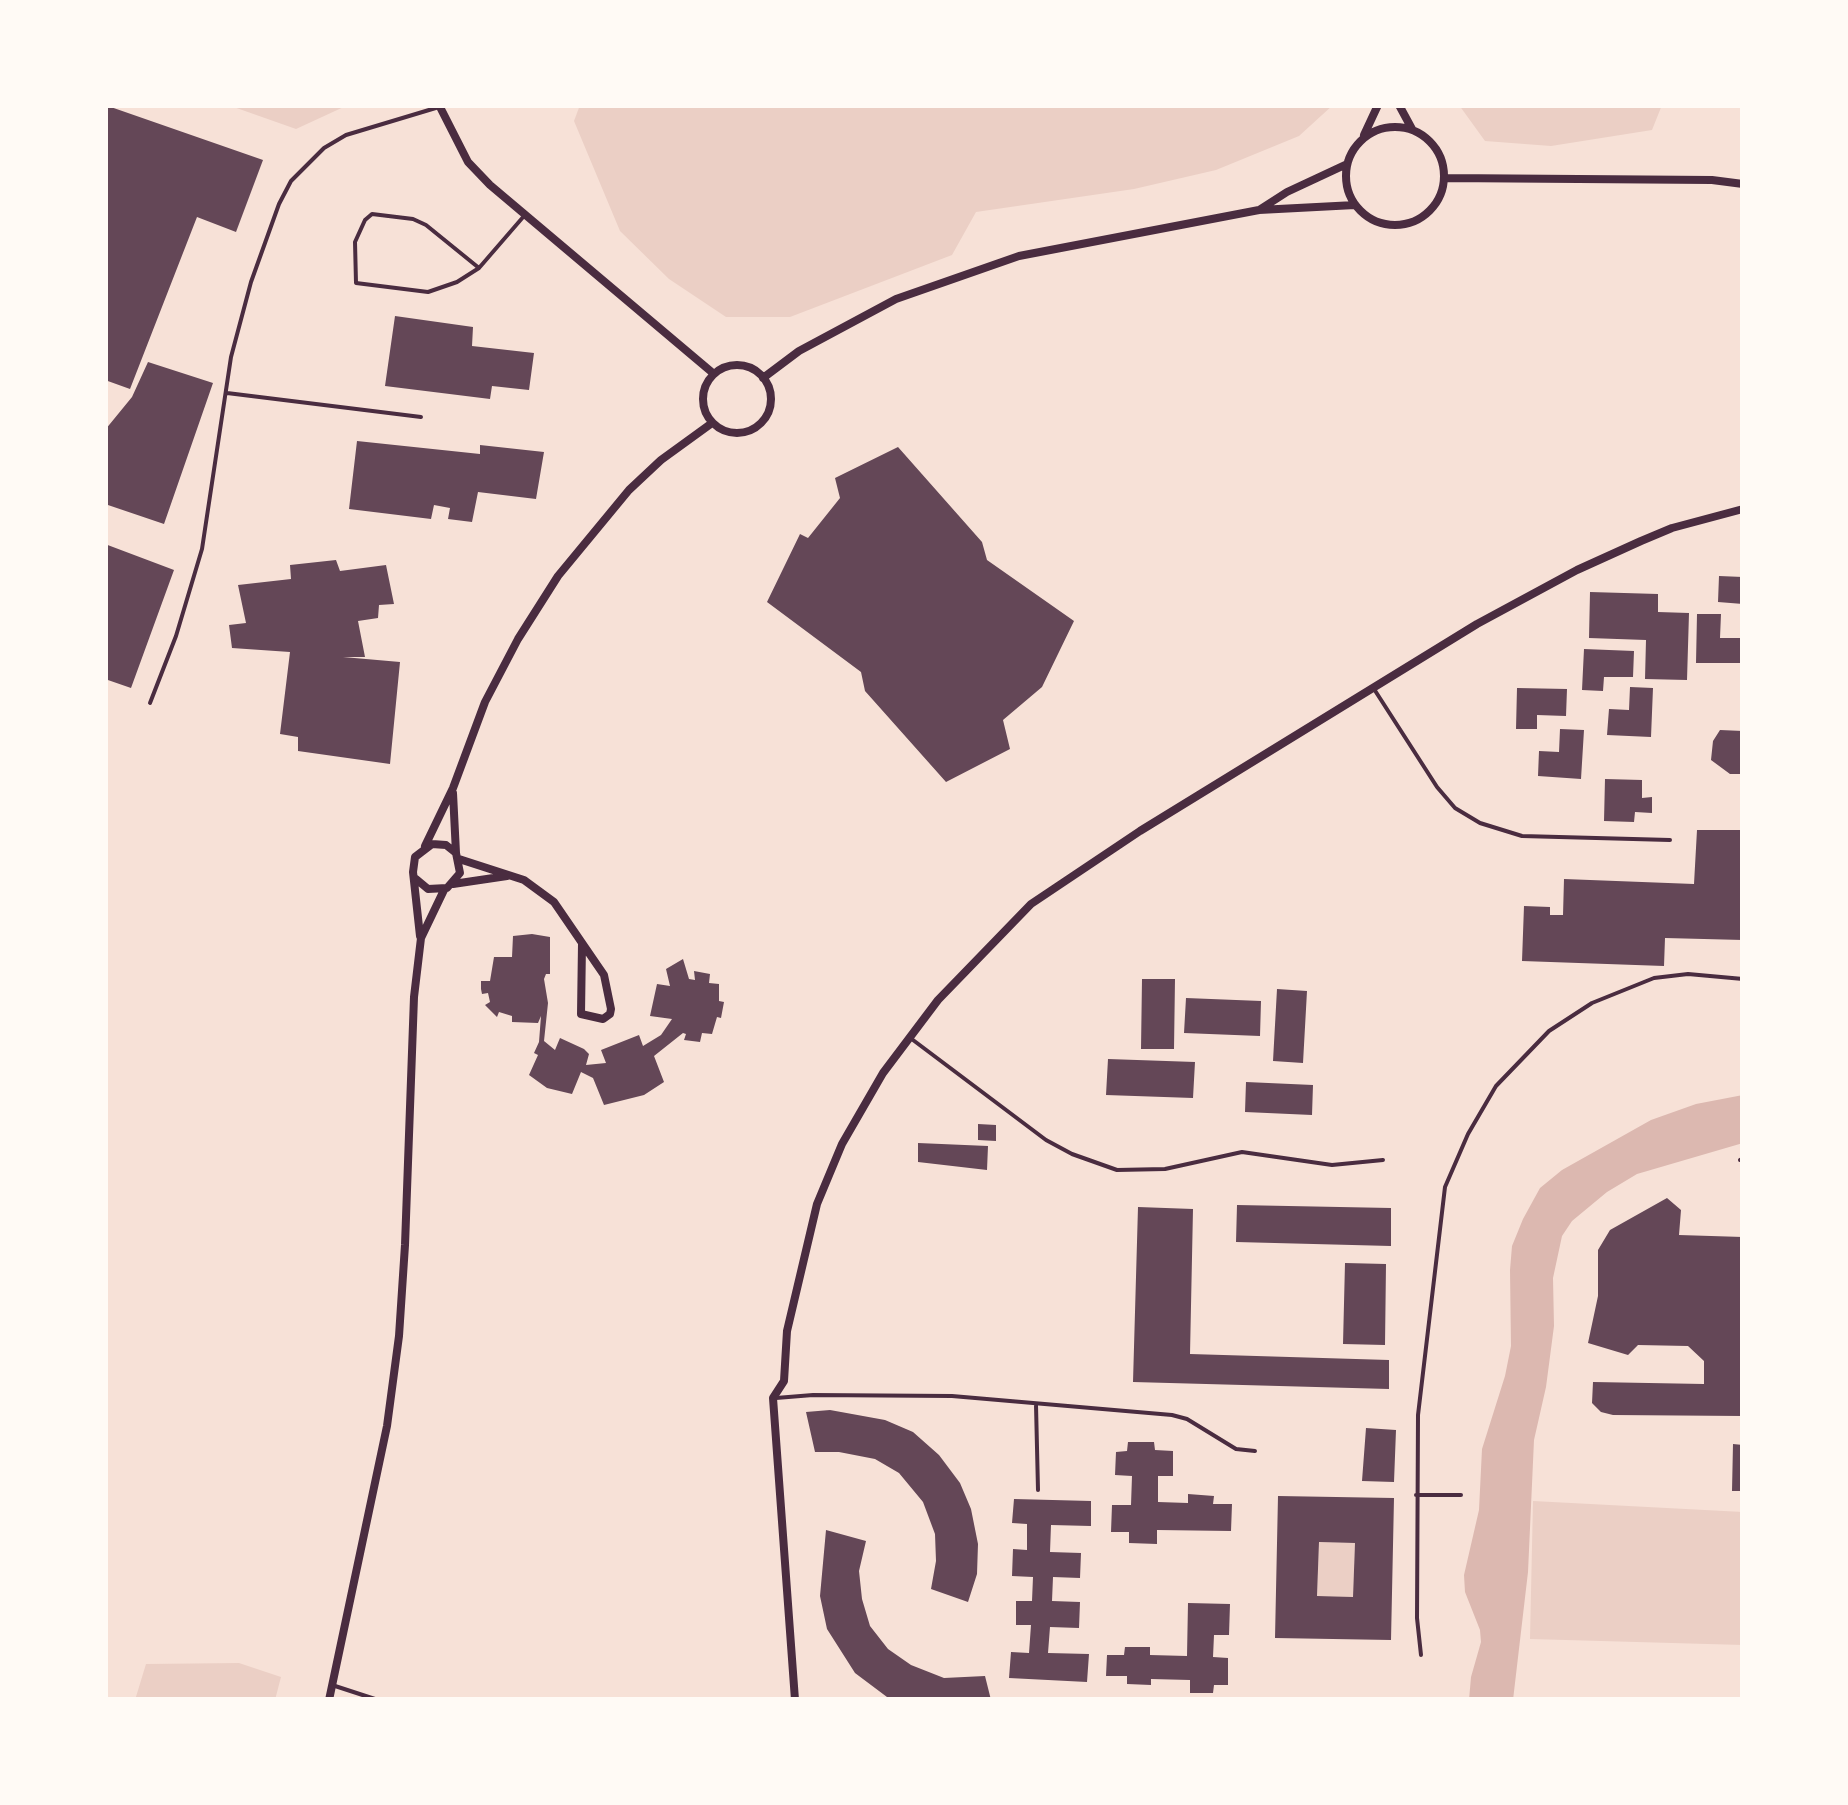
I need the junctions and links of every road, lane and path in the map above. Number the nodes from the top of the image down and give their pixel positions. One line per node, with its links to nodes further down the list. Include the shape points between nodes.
1 (1378, 105): 5 (street)
2 (1398, 105): 4 (street)
3 (439, 106): 11 (street, via 468,162); 15 (lane, via 346,135 291,181 250,282)
4 (1412, 129): 5 (street, via 1386,127); 7 (street, via 1430,140)
5 (1362, 139): 6 (street)
6 (1346, 164): 9 (street); 10 (street)
7 (1445, 178): 8 (street); 9 (street, via 1434,206 1413,222 1386,224)
8 (1743, 184)
9 (1355, 206): 10 (street)
10 (1259, 210): 14 (street, via 1019,256 896,298)
11 (524, 216): 12 (lane); 13 (street)
12 (479, 268): 12 (lane, via 420,220 372,214 355,242 356,283 428,292)
13 (714, 374): 14 (street, via 745,366); 17 (street, via 703,404)
14 (763, 378): 17 (street, via 771,397 759,425 740,433)
15 (226, 393): 16 (lane); 20 (lane, via 202,549)
16 (421, 417)
17 (712, 423): 21 (street, via 629,490 558,576 484,702)
18 (1743, 508): 19 (street, via 1672,528 1577,570)
19 (1374, 688): 22 (lane, via 1436,787 1480,823 1522,836); 32 (street, via 1031,904)
20 (150, 703)
21 (453, 788): 23 (street); 24 (street)
22 (1670, 840)
23 (425, 846): 24 (street, via 446,845); 26 (street, via 413,865)
24 (458, 856): 25 (street); 27 (street)
25 (511, 876): 27 (street); 30 (street, via 554,902)
26 (416, 879): 28 (street); 29 (street)
27 (453, 884): 28 (street)
28 (444, 890): 29 (street)
29 (420, 938): 41 (street, via 399,1336 387,1426)
30 (582, 944): 30 (street, via 610,991 610,1014 602,1019 581,1014)
31 (1743, 980): 38 (path, via 1688,974 1623,988 1549,1032 1496,1086 1445,1188 1418,1415)
32 (909, 1037): 33 (lane, via 1046,1140 1117,1170 1166,1169 1242,1152 1332,1165); 34 (street, via 842,1144 817,1204 787,1331 784,1381)
33 (1382, 1160)
34 (773, 1398): 35 (lane, via 952,1396); 44 (street)
35 (1036, 1405): 36 (lane, via 1187,1419 1236,1449); 37 (lane)
36 (1255, 1451)
37 (1038, 1490)
38 (1416, 1495): 39 (path); 40 (path)
39 (1461, 1495)
40 (1422, 1655)
41 (332, 1685): 42 (street); 43 (lane)
42 (329, 1700)
43 (378, 1700)
44 (795, 1700)

